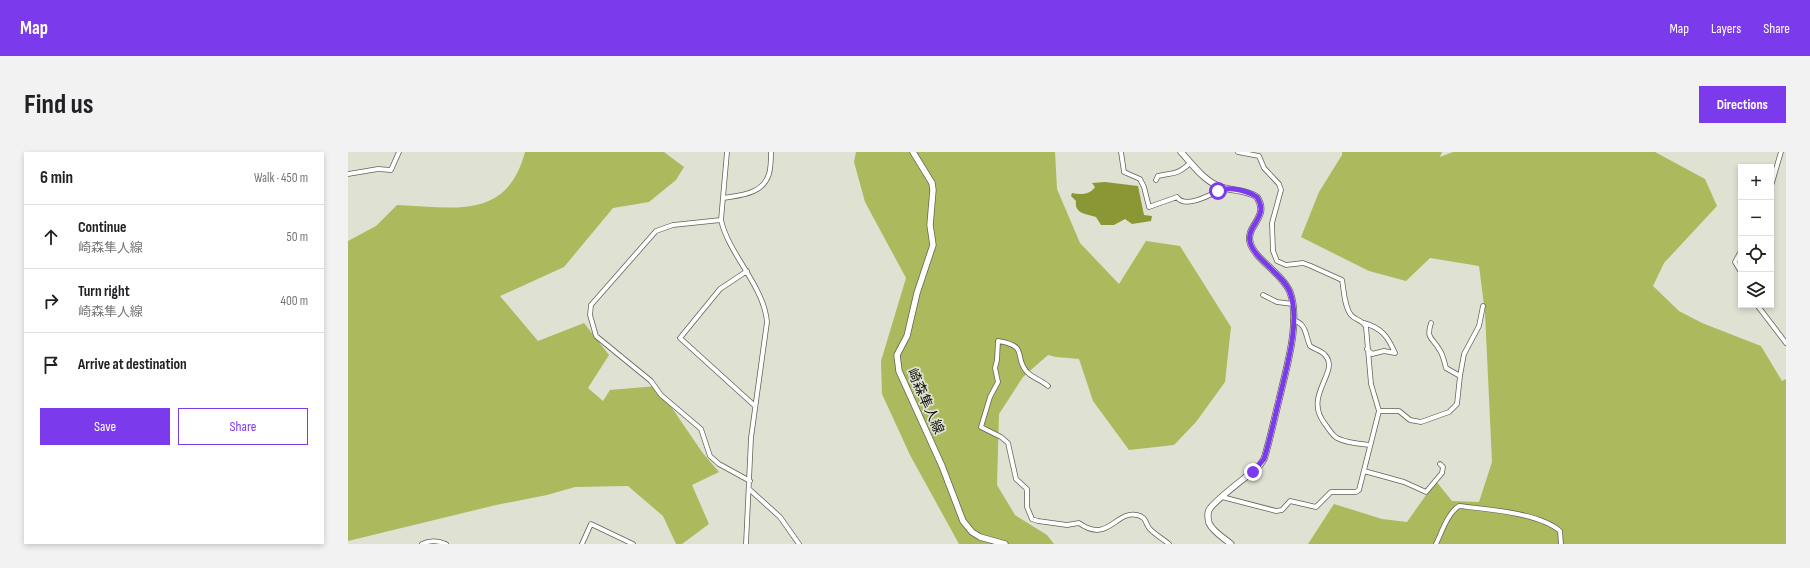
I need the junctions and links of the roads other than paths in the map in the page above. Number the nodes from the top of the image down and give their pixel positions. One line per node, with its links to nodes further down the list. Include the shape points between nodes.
1 (399, 152): 11 (street, via 391,170 378,169)
2 (727, 152): 15 (street)
3 (771, 152): 15 (street, via 769,173 764,185 749,194)
4 (912, 152): 45 (main road, 崎森隼人線, via 932,183 930,225 933,245 917,293 907,336 897,355 899,371 942,466 963,521 980,537)
5 (1121, 152): 14 (street, via 1124,172 1140,179 1149,207 1177,197 1184,203 1196,200)
6 (1181, 152): 10 (main road)
7 (1238, 152): 9 (street)
8 (1781, 152): 12 (street)
9 (1261, 154): 25 (street, via 1264,168 1279,184 1281,190 1272,223 1274,255 1277,261 1286,265 1303,263 1342,280 1351,315)
10 (1190, 163): 13 (street, via 1179,172 1158,176); 14 (main road, via 1204,177)
11 (348, 174)
12 (1774, 176)
13 (1156, 180)
14 (1224, 188): 21 (main road, via 1250,193 1257,197 1260,214 1250,234 1250,242 1255,252 1289,290)
15 (724, 198): 16 (street)
16 (721, 220): 19 (street); 36 (street, via 673,225 656,231 591,305 590,315 596,336 651,381 661,395 700,429 710,456 719,464)
17 (1738, 256): 18 (street, via 1735,262)
18 (1738, 267)
19 (747, 271): 31 (street, via 766,312 767,322); 31 (street, via 720,289 680,338)
20 (1263, 294): 21 (street, via 1277,302)
21 (1294, 304): 24 (main road)
22 (1483, 306): 29 (street, via 1479,326 1464,354)
23 (1758, 308): 27 (street)
24 (1293, 320): 33 (street, via 1303,326 1310,346 1326,356 1329,363 1328,373 1318,397 1317,406 1321,420 1338,439); 38 (main road, via 1290,354 1264,459 1253,472)
25 (1364, 323): 28 (street); 28 (street, via 1384,332 1395,354 1384,350 1372,354)
26 (1431, 323): 29 (street, via 1428,333 1430,339 1441,352 1446,368)
27 (1786, 343)
28 (1367, 349): 32 (street, via 1371,384)
29 (1460, 376): 32 (street, via 1457,404 1449,412 1414,422 1399,411)
30 (1048, 386): 46 (street, via 1026,371 1020,353 1014,345 998,341 995,368 998,382 990,397 981,427 1002,437 1008,443 1016,479 1027,489 1027,507 1032,519 1067,525 1079,523 1090,533 1103,534 1111,532 1124,518 1132,514 1146,520 1149,528)
31 (755, 406): 36 (street)
32 (1379, 411): 33 (street)
33 (1370, 446): 35 (street)
34 (1440, 464): 35 (street, via 1443,467 1442,473 1426,492 1404,482)
35 (1364, 471): 38 (street, via 1359,490 1331,492 1316,507 1290,501 1282,510 1276,512)
36 (750, 481): 37 (street)
37 (749, 489): 43 (street); 44 (street, via 780,517)
38 (1222, 497): 47 (main road, via 1210,509 1208,519 1212,528)
39 (422, 544): 40 (street, via 440,541)
40 (446, 544)
41 (582, 544): 42 (street, via 591,524)
42 (633, 544)
43 (746, 544)
44 (799, 544)
45 (1005, 544)
46 (1169, 544)
47 (1231, 544)
48 (1436, 544): 49 (street, via 1452,511 1459,506 1494,510 1550,523 1560,531)
49 (1561, 544)

